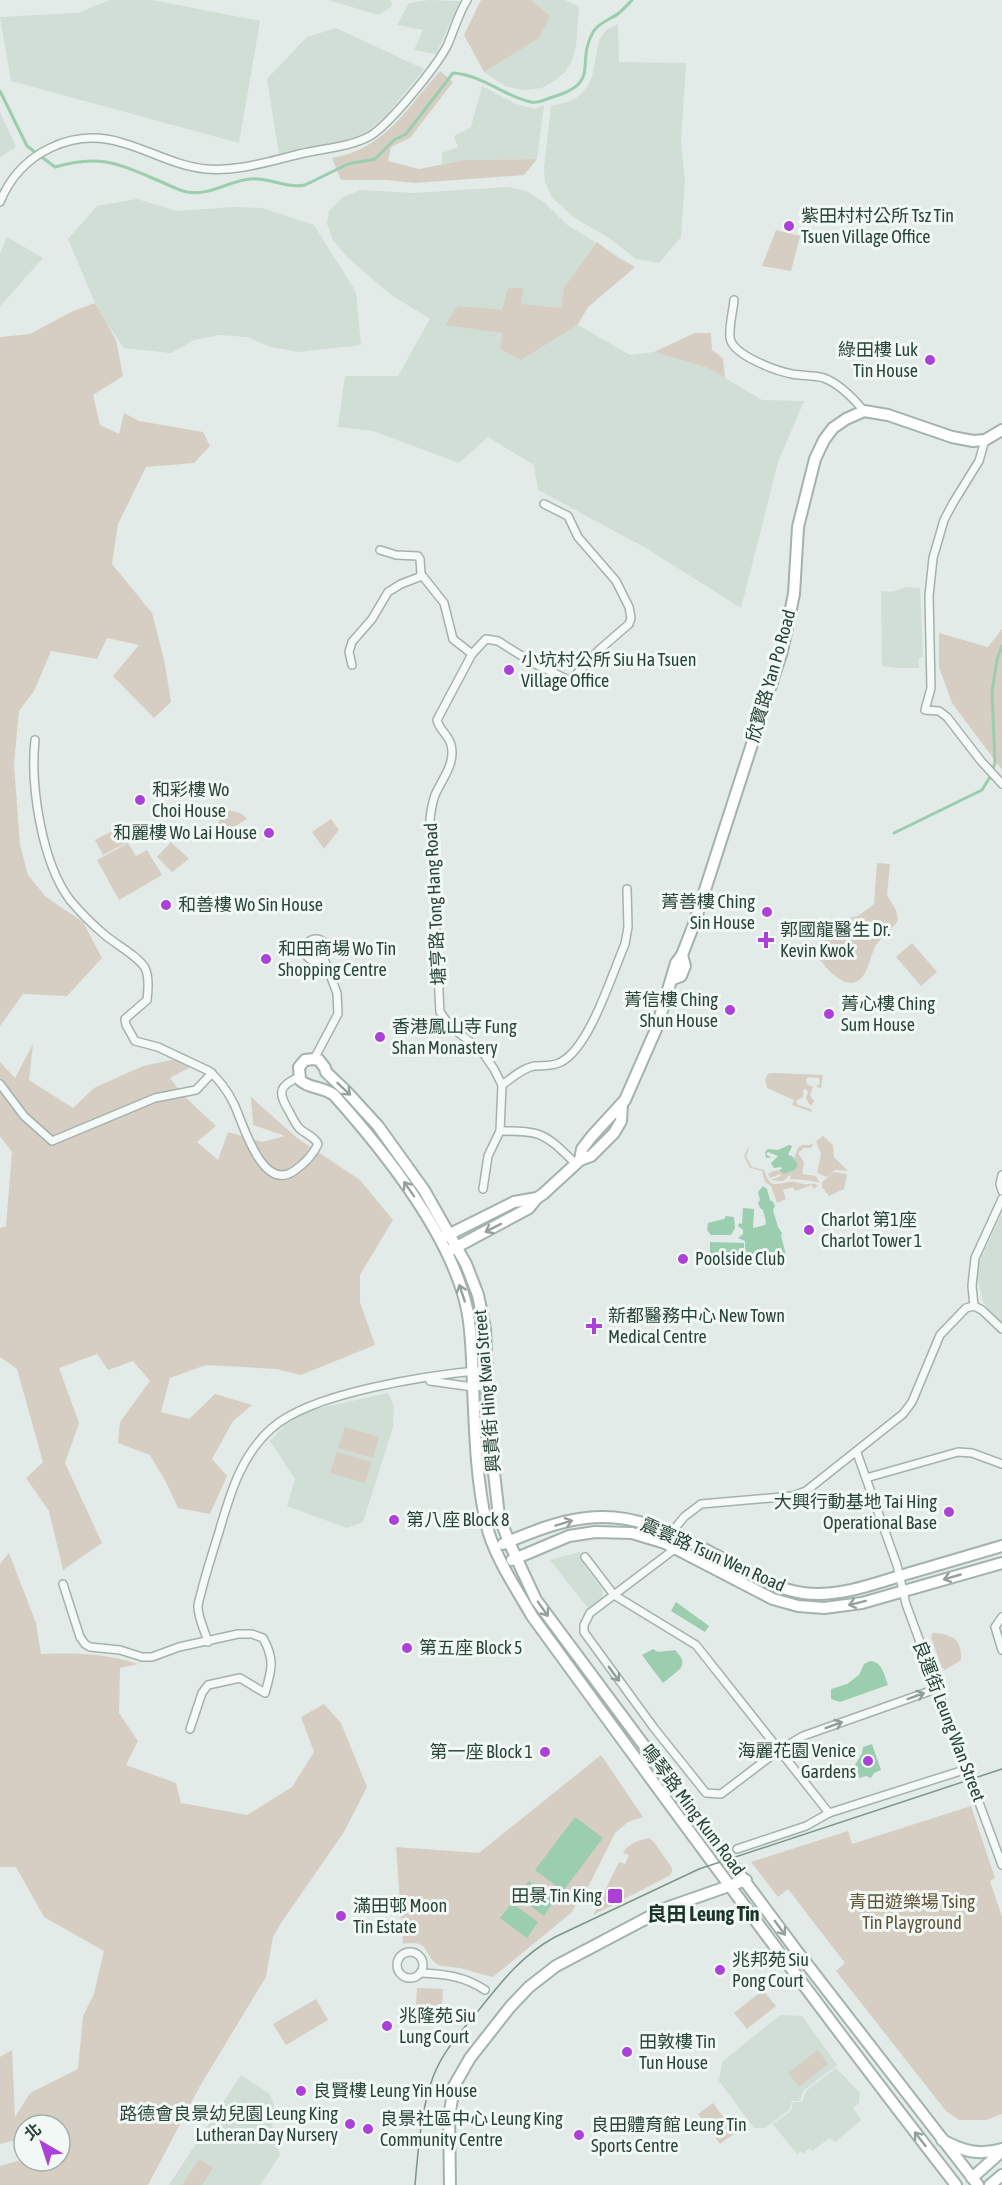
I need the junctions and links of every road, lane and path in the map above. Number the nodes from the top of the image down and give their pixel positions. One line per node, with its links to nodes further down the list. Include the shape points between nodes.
1 (467, 0): 2 (street, via 432,69 388,120 358,141 246,167 217,169 185,165 111,139 81,139 55,146 30,160 10,181)
2 (0, 202)
3 (734, 300): 4 (street, via 730,338 739,351 782,372 824,378)
4 (864, 411): 6 (street, via 952,437); 24 (street, 欣寶路 Yan Po Road, via 833,428 816,459 798,527 794,594 782,651 682,956 685,966 681,976 673,979 656,1030 622,1104 621,1121 591,1156)
5 (1002, 430): 6 (street)
6 (985, 440): 13 (street, via 979,461 945,520 933,558 929,596 931,688 925,710 939,711 947,717)
7 (544, 504): 10 (street, via 568,516 578,537 616,581 630,613 629,624 599,650 574,682 491,639 478,645)
8 (380, 550): 9 (street, via 418,556)
9 (422, 576): 10 (street, via 444,603 453,639); 11 (street, via 388,592 352,642)
10 (472, 654): 21 (street, 塘亨路 Tong Hang Road, via 437,720 452,746 452,758 430,819 440,1012 451,1027 481,1050)
11 (352, 665)
12 (35, 740): 18 (street, via 32,762 37,806 51,867 70,900 147,971 147,1000 127,1017 126,1025 135,1041 158,1047)
13 (1002, 784)
14 (627, 889): 21 (street, via 625,944 582,1042 563,1061 523,1070)
15 (324, 958): 16 (street, via 336,993 338,1014)
16 (314, 1059): 17 (street, 興貴街 Hing Kwai Street); 19 (street, via 301,1063)
17 (326, 1072): 22 (street, via 323,1081); 30 (street, 興貴街 Hing Kwai Street, one-way to 30, via 361,1106 396,1149)
18 (212, 1073): 19 (street, via 233,1103 253,1152 279,1175 290,1174 301,1166 318,1144 298,1127 281,1094 287,1082); 20 (street, via 196,1090 155,1098 52,1141 24,1116)
19 (298, 1077): 22 (street, 興貴街 Hing Kwai Street)
20 (0, 1084)
21 (502, 1085): 23 (street)
22 (311, 1087): 31 (street, 興貴街 Hing Kwai Street, one-way to 22, via 414,1196 356,1120 326,1089)
23 (500, 1131): 24 (street, via 542,1134); 26 (street, via 488,1156)
24 (578, 1162): 28 (street, 欣寶路 Yan Po Road)
25 (1002, 1174): 27 (street)
26 (483, 1189)
27 (1002, 1191)
28 (537, 1198): 30 (street, 欣寶路 Yan Po Road, via 517,1201); 32 (street, 欣寶路 Yan Po Road, one-way to 32, via 529,1209)
29 (1002, 1199): 34 (street, via 975,1258)
30 (450, 1233): 31 (street, 欣寶路 Yan Po Road); 32 (street, 興貴街 Hing Kwai Street)
31 (439, 1240): 33 (street, 興貴街 Hing Kwai Street)
32 (457, 1247): 33 (street, 欣寶路 Yan Po Road); 36 (street, 興貴街 Hing Kwai Street, via 478,1295 485,1329)
33 (446, 1253): 37 (street, 興貴街 Hing Kwai Street, one-way to 33, via 467,1309)
34 (974, 1306): 35 (street); 41 (street, via 966,1308 940,1335 908,1408)
35 (1002, 1329)
36 (485, 1370): 37 (street); 39 (street, 興貴街 Hing Kwai Street)
37 (473, 1371): 38 (street); 40 (street, 興貴街 Hing Kwai Street)
38 (421, 1379): 40 (street); 58 (street, via 323,1401 290,1414 254,1448 230,1493 198,1608)
39 (486, 1386): 40 (street); 45 (street, 興貴街 Hing Kwai Street, via 498,1507)
40 (473, 1387): 47 (street, 興貴街 Hing Kwai Street, via 486,1524)
41 (857, 1453): 43 (street, 良運街 Leung Wan Street); 44 (street, via 802,1493 706,1503 694,1509)
42 (1002, 1464): 43 (street, via 958,1452)
43 (866, 1478): 53 (street, 良運街 Leung Wan Street)
44 (672, 1532): 45 (street, 震寰路 Tsun Wen Road, one-way to 44, via 563,1522 599,1516 635,1520); 53 (street, 震寰路 Tsun Wen Road, via 790,1590 837,1593)
45 (509, 1542): 47 (street, 震寰路 Tsun Wen Road); 49 (street, 鳴琴路 Ming Kum Road)
46 (1002, 1546): 53 (street, 震寰路 Tsun Wen Road)
47 (495, 1547): 52 (street, 鳴琴路 Ming Kum Road)
48 (676, 1548): 49 (street, 震寰路 Tsun Wen Road, via 632,1533 595,1532 562,1538); 55 (street, 震寰路 Tsun Wen Road, one-way to 48, via 837,1607 798,1605 762,1593); 56 (street)
49 (516, 1557): 52 (street, 震寰路 Tsun Wen Road); 67 (street, 鳴琴路 Ming Kum Road, one-way to 67, via 543,1610)
50 (585, 1557): 56 (street)
51 (1002, 1563): 55 (street, 震寰路 Tsun Wen Road, one-way to 55)
52 (504, 1565): 68 (street, 鳴琴路 Ming Kum Road, via 532,1616)
53 (899, 1576): 55 (street, 良運街 Leung Wan Street)
54 (63, 1584): 58 (street, via 80,1637 90,1647 152,1657)
55 (903, 1591): 60 (street, 良運街 Leung Wan Street)
56 (614, 1595): 62 (street, via 696,1645); 62 (street, one-way to 62, via 586,1617 584,1632 700,1788 706,1793 721,1794)
57 (1002, 1617): 59 (street, via 995,1627)
58 (208, 1642): 61 (street, via 238,1634 263,1638 272,1656 270,1675 265,1693 240,1678 208,1685)
59 (1002, 1650)
60 (936, 1689): 62 (street, one-way to 60, via 803,1736); 63 (street, 良運街 Leung Wan Street)
61 (190, 1729)
62 (779, 1750): 64 (street)
63 (967, 1769): 64 (street); 66 (street, 良運街 Leung Wan Street)
64 (829, 1813): 65 (street, via 806,1826)
65 (737, 1849)
66 (1002, 1865)
67 (746, 1880): 68 (street); 71 (street, 鳴琴路 Ming Kum Road, one-way to 71)
68 (729, 1885): 75 (street, via 674,1905 602,1941 548,1972 516,2000 470,2058 454,2086 449,2118); 76 (street, 鳴琴路 Ming Kum Road, one-way to 68)
69 (420, 1973): 70 (street, via 458,1976)
70 (485, 1990)
71 (942, 2140): 72 (street, via 976,2154); 74 (street, 鳴琴路 Ming Kum Road)
72 (1002, 2150): 74 (street)
73 (1002, 2175): 77 (street)
74 (972, 2183)
75 (450, 2185)
76 (956, 2185)
77 (990, 2185)

